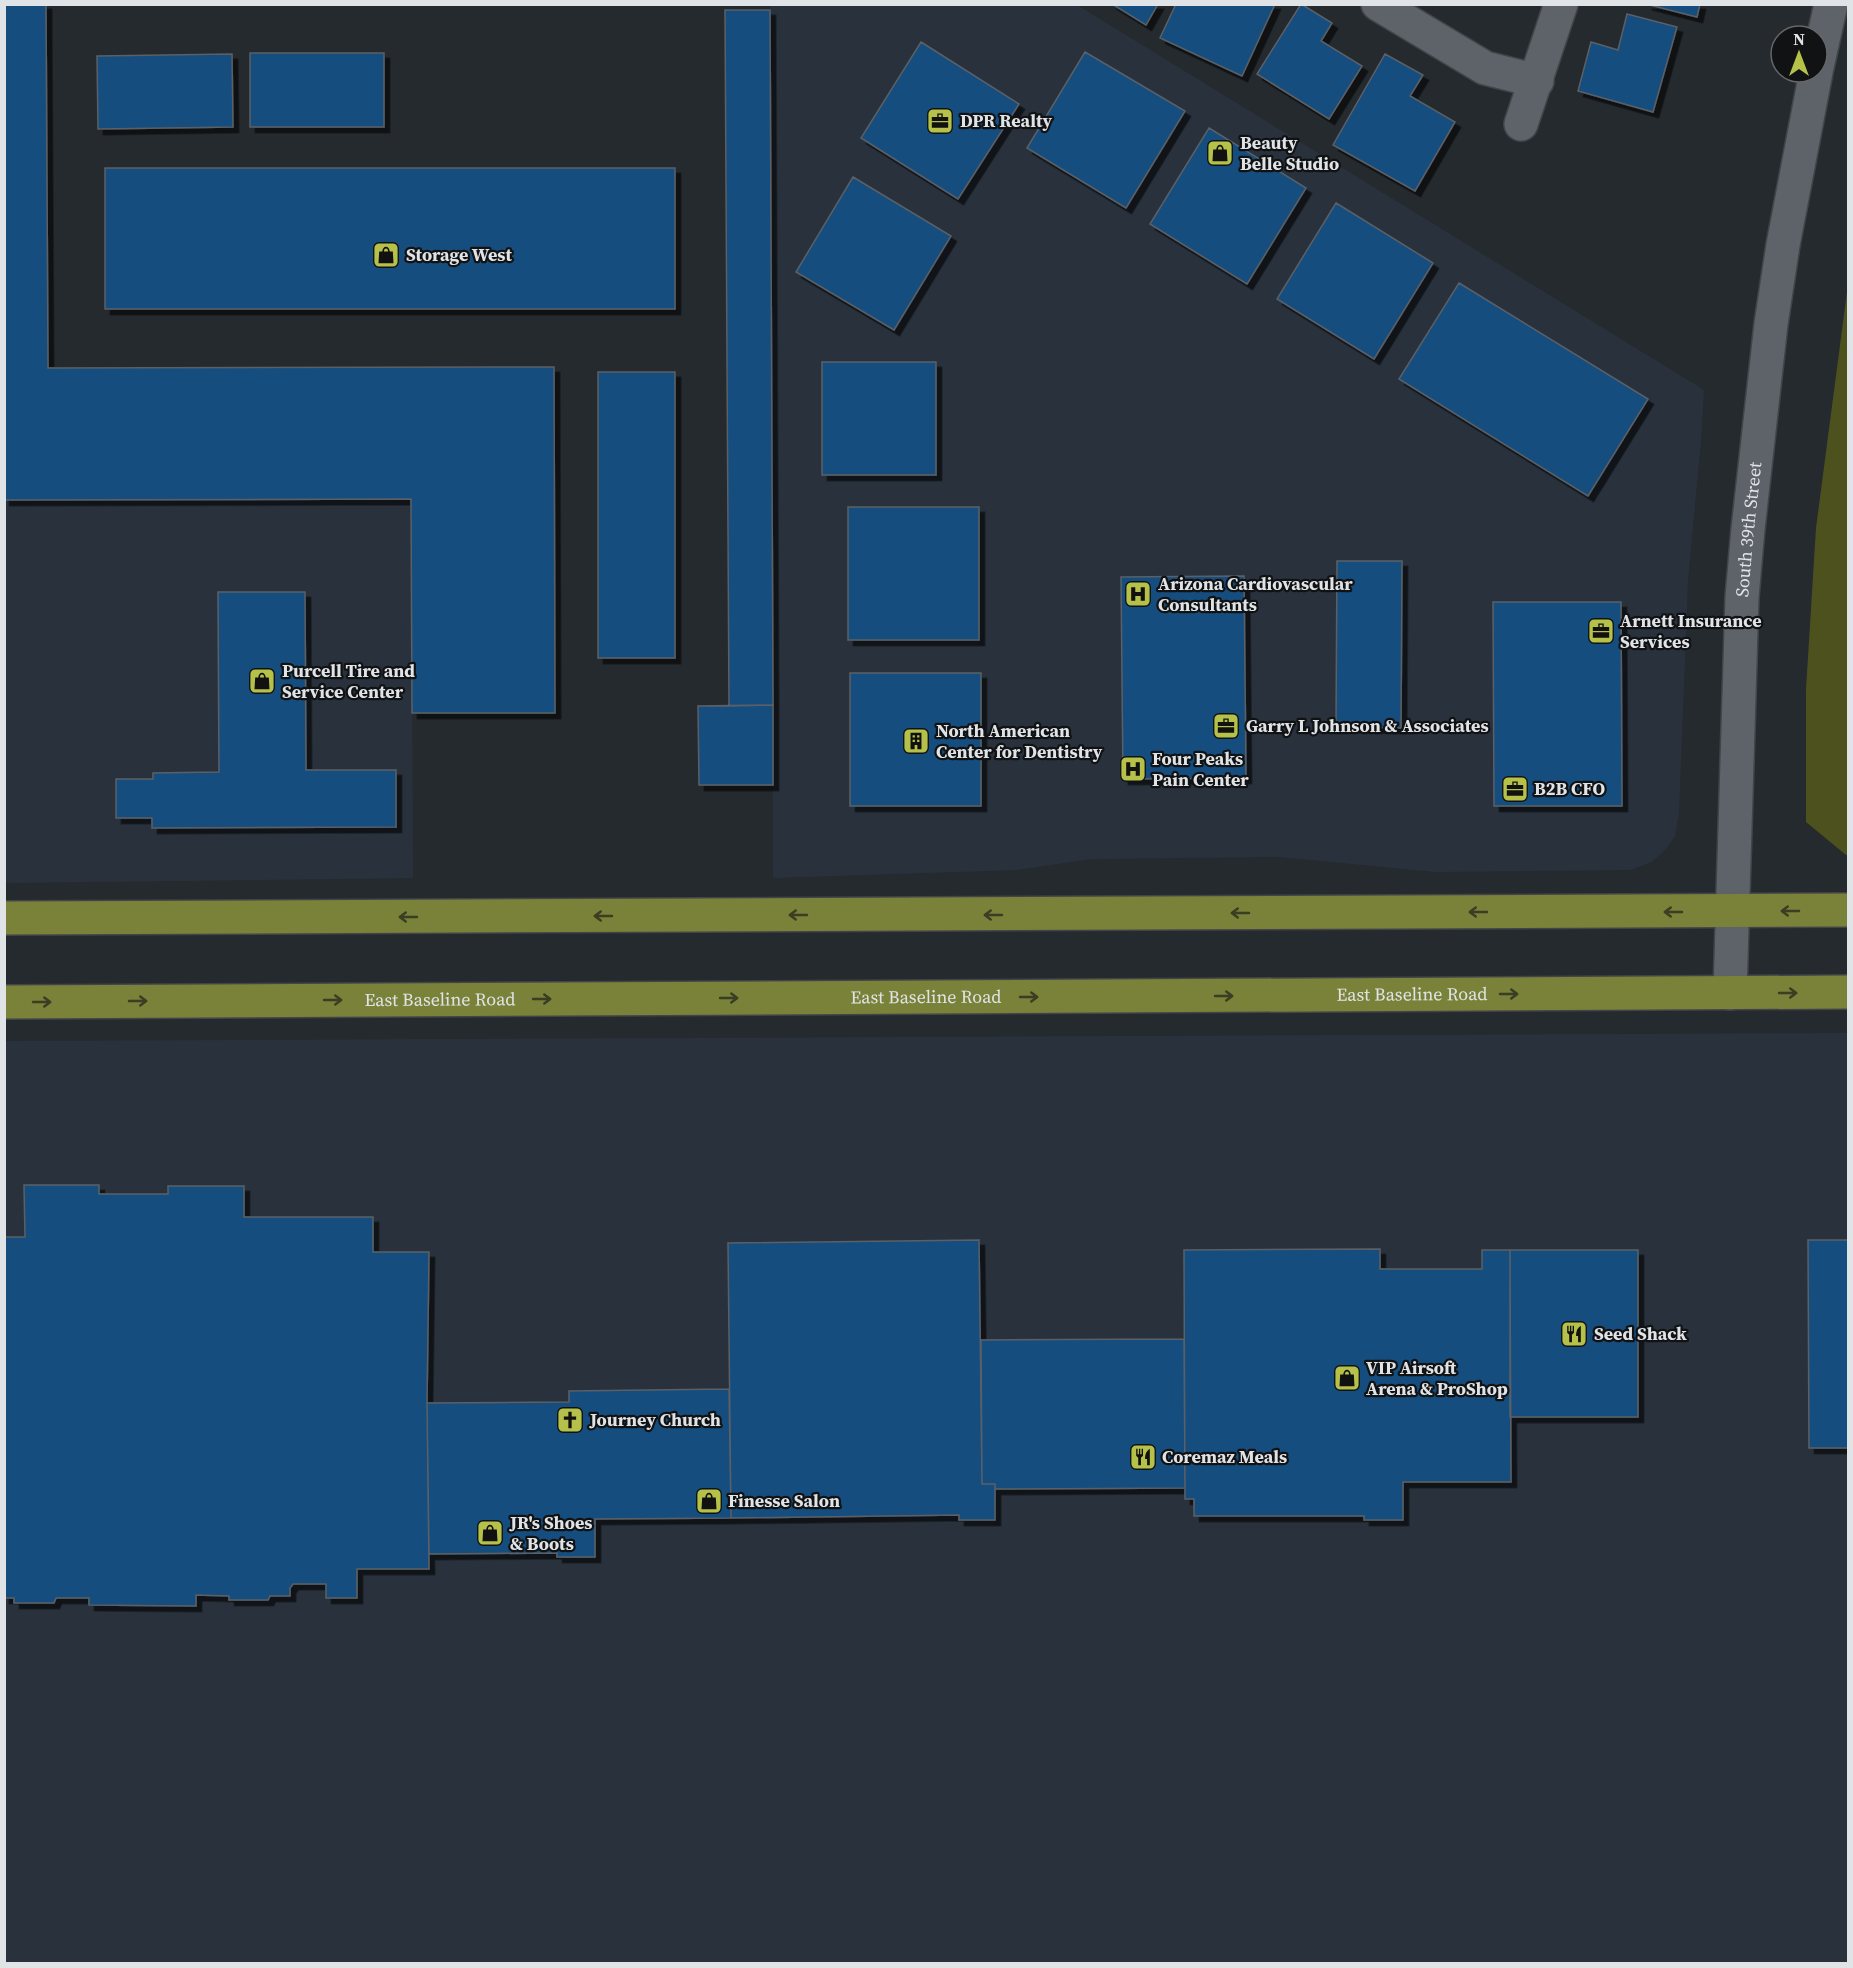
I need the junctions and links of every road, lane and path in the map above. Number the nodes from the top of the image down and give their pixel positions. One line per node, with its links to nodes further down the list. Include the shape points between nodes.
1 (1378, 4): 5 (street, via 1485,68)
2 (1561, 4): 5 (street)
3 (1835, 22): 4 (street)
4 (1829, 37)
5 (1537, 81): 7 (street)
6 (1814, 84): 9 (street, South 39th Street, via 1772,313 1748,529 1742,597)
7 (1521, 124)
8 (1848, 910): 9 (main road, one-way to 9)
9 (1732, 911): 10 (main road, one-way to 10); 12 (street, South 39th Street)
10 (4, 918)
11 (1848, 992): 12 (main road, East Baseline Road, one-way to 11)
12 (1730, 993): 13 (main road, East Baseline Road, one-way to 12)
13 (4, 1002)

